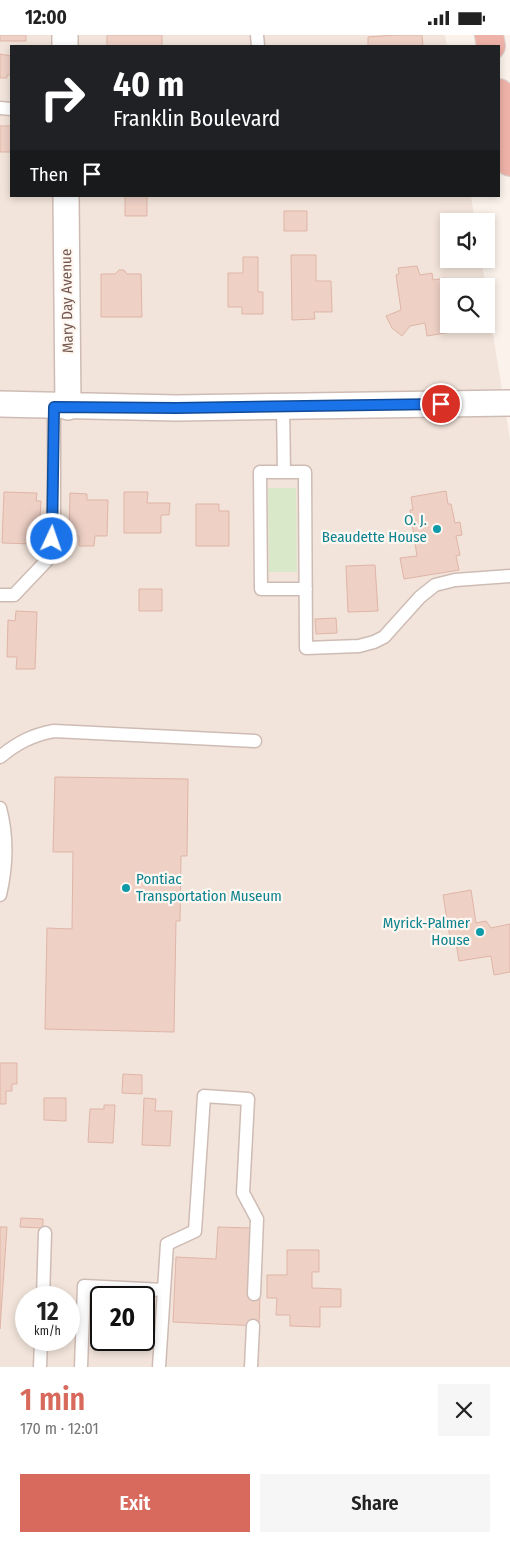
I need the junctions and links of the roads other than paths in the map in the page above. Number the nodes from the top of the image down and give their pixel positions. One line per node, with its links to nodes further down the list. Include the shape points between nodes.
1 (500, 106): 2 (highway)
2 (502, 132): 3 (highway)
3 (510, 162)
4 (66, 197): 8 (street, Mary Day Avenue)
5 (510, 403): 7 (street)
6 (0, 404): 8 (street)
7 (283, 406): 8 (street); 9 (lane)
8 (61, 407): 12 (lane, via 51,556 14,595)
9 (284, 472): 11 (lane, via 305,471); 11 (lane, via 260,472 261,589)
10 (510, 576): 11 (lane, via 455,580 436,585 420,597 384,637 359,646 306,648)
11 (306, 589)
12 (0, 595)
13 (255, 741): 14 (lane, via 54,731 22,740)
14 (0, 757)
15 (0, 808): 16 (lane, via 6,840)
16 (0, 895)
17 (45, 1233): 18 (lane)
18 (43, 1286)
19 (164, 1290): 20 (lane, via 167,1245 195,1231 204,1096 248,1099 243,1193 257,1219); 24 (lane, via 84,1286); 25 (lane)
20 (254, 1295)
21 (253, 1326): 26 (lane)
22 (41, 1351): 23 (lane)
23 (40, 1367)
24 (81, 1367)
25 (159, 1367)
26 (251, 1367)

